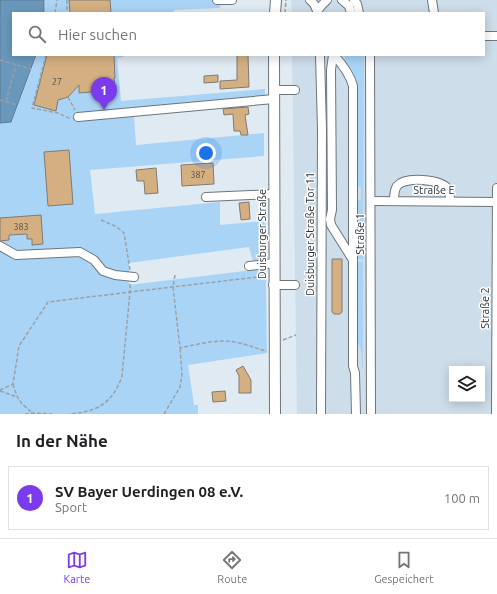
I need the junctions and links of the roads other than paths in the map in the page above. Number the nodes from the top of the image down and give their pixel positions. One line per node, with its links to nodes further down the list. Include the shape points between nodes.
1 (217, 0): 2 (lane)
2 (232, 0)
3 (276, 0): 9 (main road)
4 (310, 0): 10 (lane)
5 (327, 0): 10 (lane)
6 (342, 0): 11 (lane, via 349,6)
7 (354, 0): 12 (lane)
8 (432, 0): 13 (lane)
9 (275, 12)
10 (318, 12)
11 (351, 12)
12 (359, 12)
13 (434, 12)
14 (485, 36): 15 (lane)
15 (497, 36)
16 (274, 56): 22 (main road, Duisburger Straße)
17 (320, 56): 39 (lane, Duisburger Straße Tor 11)
18 (333, 56): 32 (lane, via 330,219)
19 (334, 56): 32 (lane, via 343,65 353,86)
20 (370, 56): 27 (lane, Straße 1)
21 (295, 90): 22 (lane)
22 (274, 95): 23 (lane); 25 (main road, Duisburger Straße)
23 (78, 117)
24 (497, 188): 30 (lane, Straße 2)
25 (274, 194): 26 (lane); 33 (main road, Duisburger Straße)
26 (206, 197)
27 (371, 201): 28 (lane, Straße E); 41 (lane, Straße 1)
28 (394, 201): 29 (lane, Straße E); 29 (lane, via 398,186 404,181 413,180 441,183 448,188)
29 (450, 202): 30 (lane, Straße E)
30 (497, 202): 42 (lane, Straße 2)
31 (0, 246): 35 (lane, via 16,255 80,252 94,260 103,271)
32 (353, 260): 40 (lane, via 353,366)
33 (275, 263): 34 (lane); 36 (main road, Duisburger Straße)
34 (249, 266)
35 (132, 277)
36 (274, 285): 37 (lane); 38 (main road, Duisburger Straße)
37 (294, 285)
38 (275, 414)
39 (321, 414)
40 (356, 414)
41 (371, 414)
42 (496, 414)

